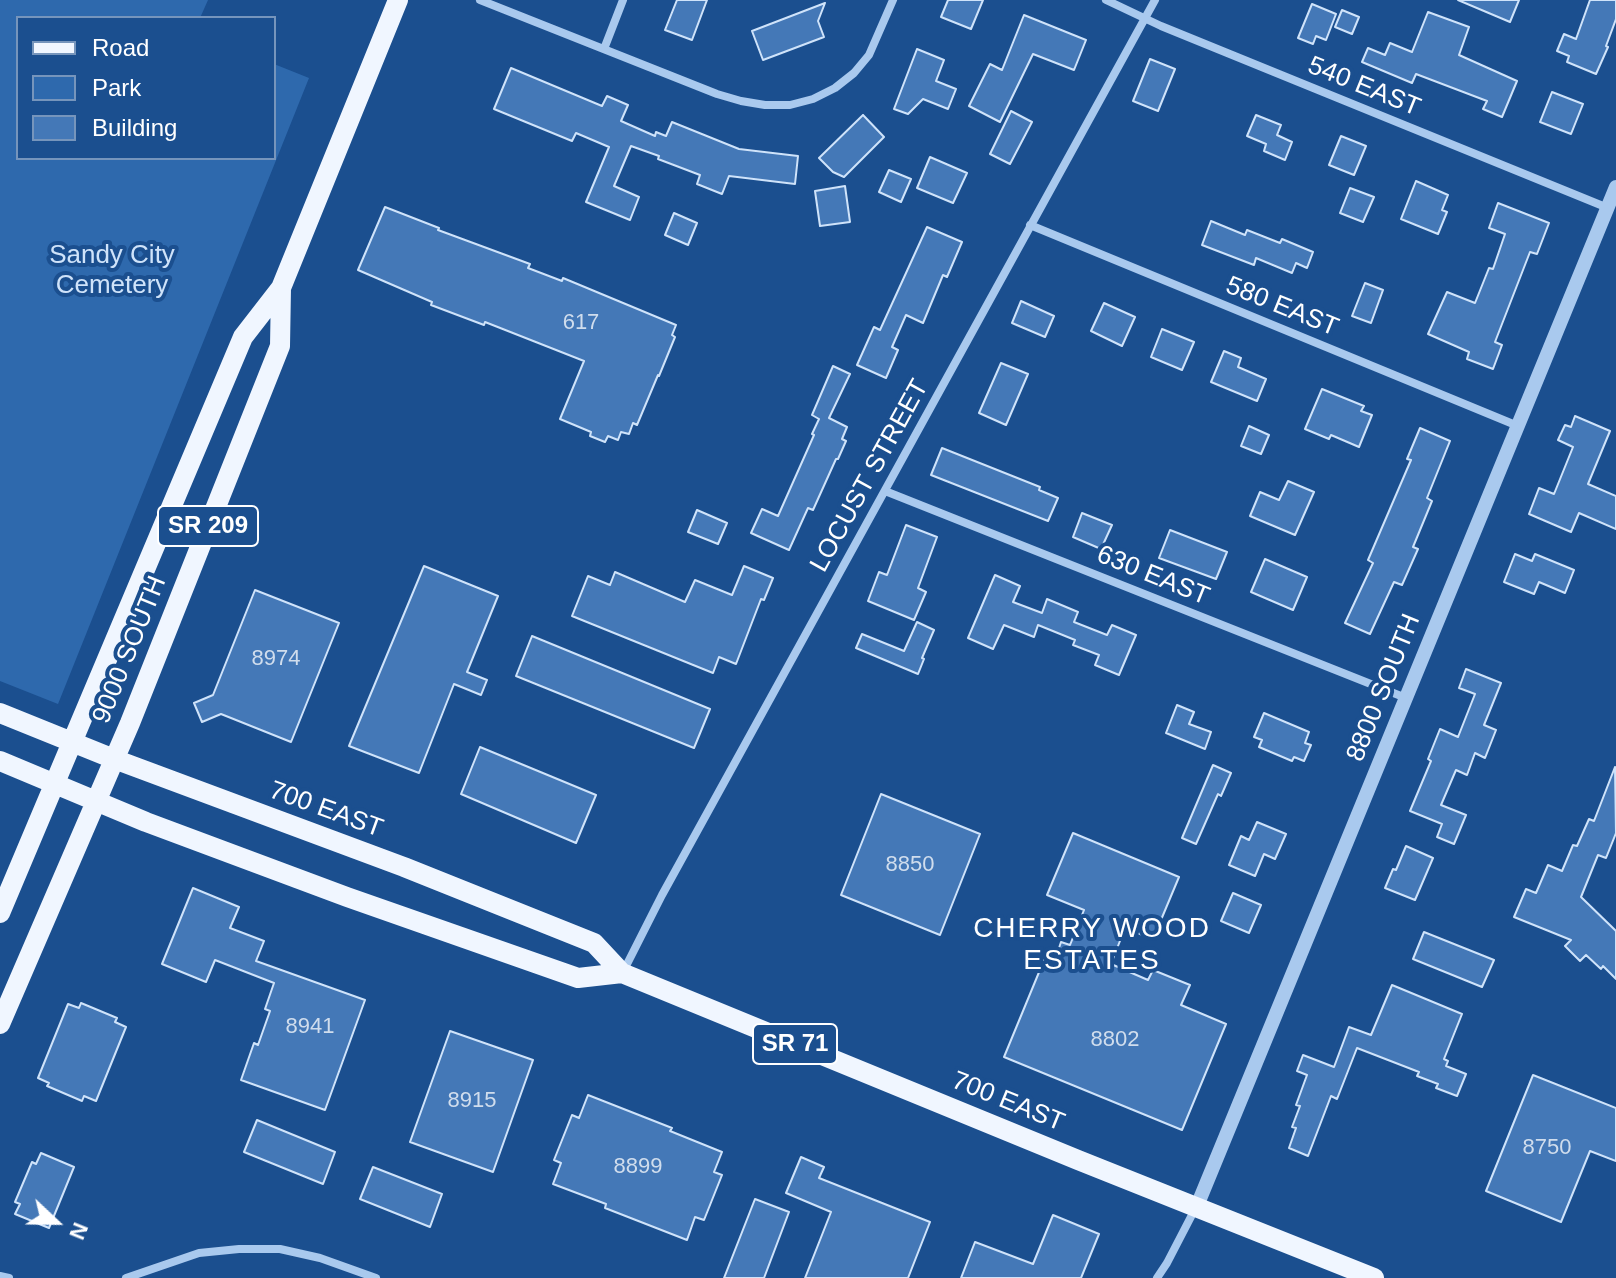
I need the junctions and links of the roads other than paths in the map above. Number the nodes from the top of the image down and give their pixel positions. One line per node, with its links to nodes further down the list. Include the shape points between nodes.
1 (398, 0): 12 (main road, 9000 SOUTH / SR 209)
2 (480, 0): 8 (street)
3 (623, 0): 8 (street)
4 (893, 0): 8 (street, via 869,55 854,73 824,94 790,105 717,94)
5 (1106, 0): 7 (street, 540 EAST)
6 (1155, 0): 7 (street, LOCUST STREET)
7 (1145, 18): 10 (street, 540 EAST); 11 (street, LOCUST STREET)
8 (604, 49)
9 (1616, 187): 10 (street, 8800 SOUTH)
10 (1608, 208): 13 (street, 8800 SOUTH)
11 (1030, 225): 13 (street, 580 EAST); 14 (street, LOCUST STREET)
12 (281, 288): 17 (main road, 9000 SOUTH / SR 209, via 243,337); 18 (main road, 9000 SOUTH / SR 209, via 280,346)
13 (1518, 426): 15 (street, 8800 SOUTH)
14 (885, 491): 15 (street, 630 EAST); 23 (street, LOCUST STREET)
15 (1406, 698): 25 (street, 8800 SOUTH)
16 (0, 713): 17 (main road, 700 EAST / SR 71)
17 (72, 742): 18 (main road, 700 EAST / SR 71); 20 (main road, 9000 SOUTH / SR 209)
18 (114, 759): 21 (main road, 9000 SOUTH / SR 209); 23 (main road, 700 EAST / SR 71, via 594,943)
19 (0, 761): 20 (main road, 700 EAST / SR 71)
20 (55, 784): 21 (main road, 700 EAST / SR 71); 22 (main road, 9000 SOUTH / SR 209)
21 (96, 801): 23 (main road, 700 EAST / SR 71, via 578,978); 24 (main road, 9000 SOUTH / SR 209)
22 (0, 913)
23 (622, 973): 25 (main road, 700 EAST / SR 71)
24 (0, 1024)
25 (1197, 1206): 30 (street); 31 (main road, 700 EAST / SR 71)
26 (0, 1276): 27 (street)
27 (9, 1278)
28 (126, 1278): 29 (street, via 199,1253 280,1249)
29 (376, 1278)
30 (1157, 1278)
31 (1374, 1278)

